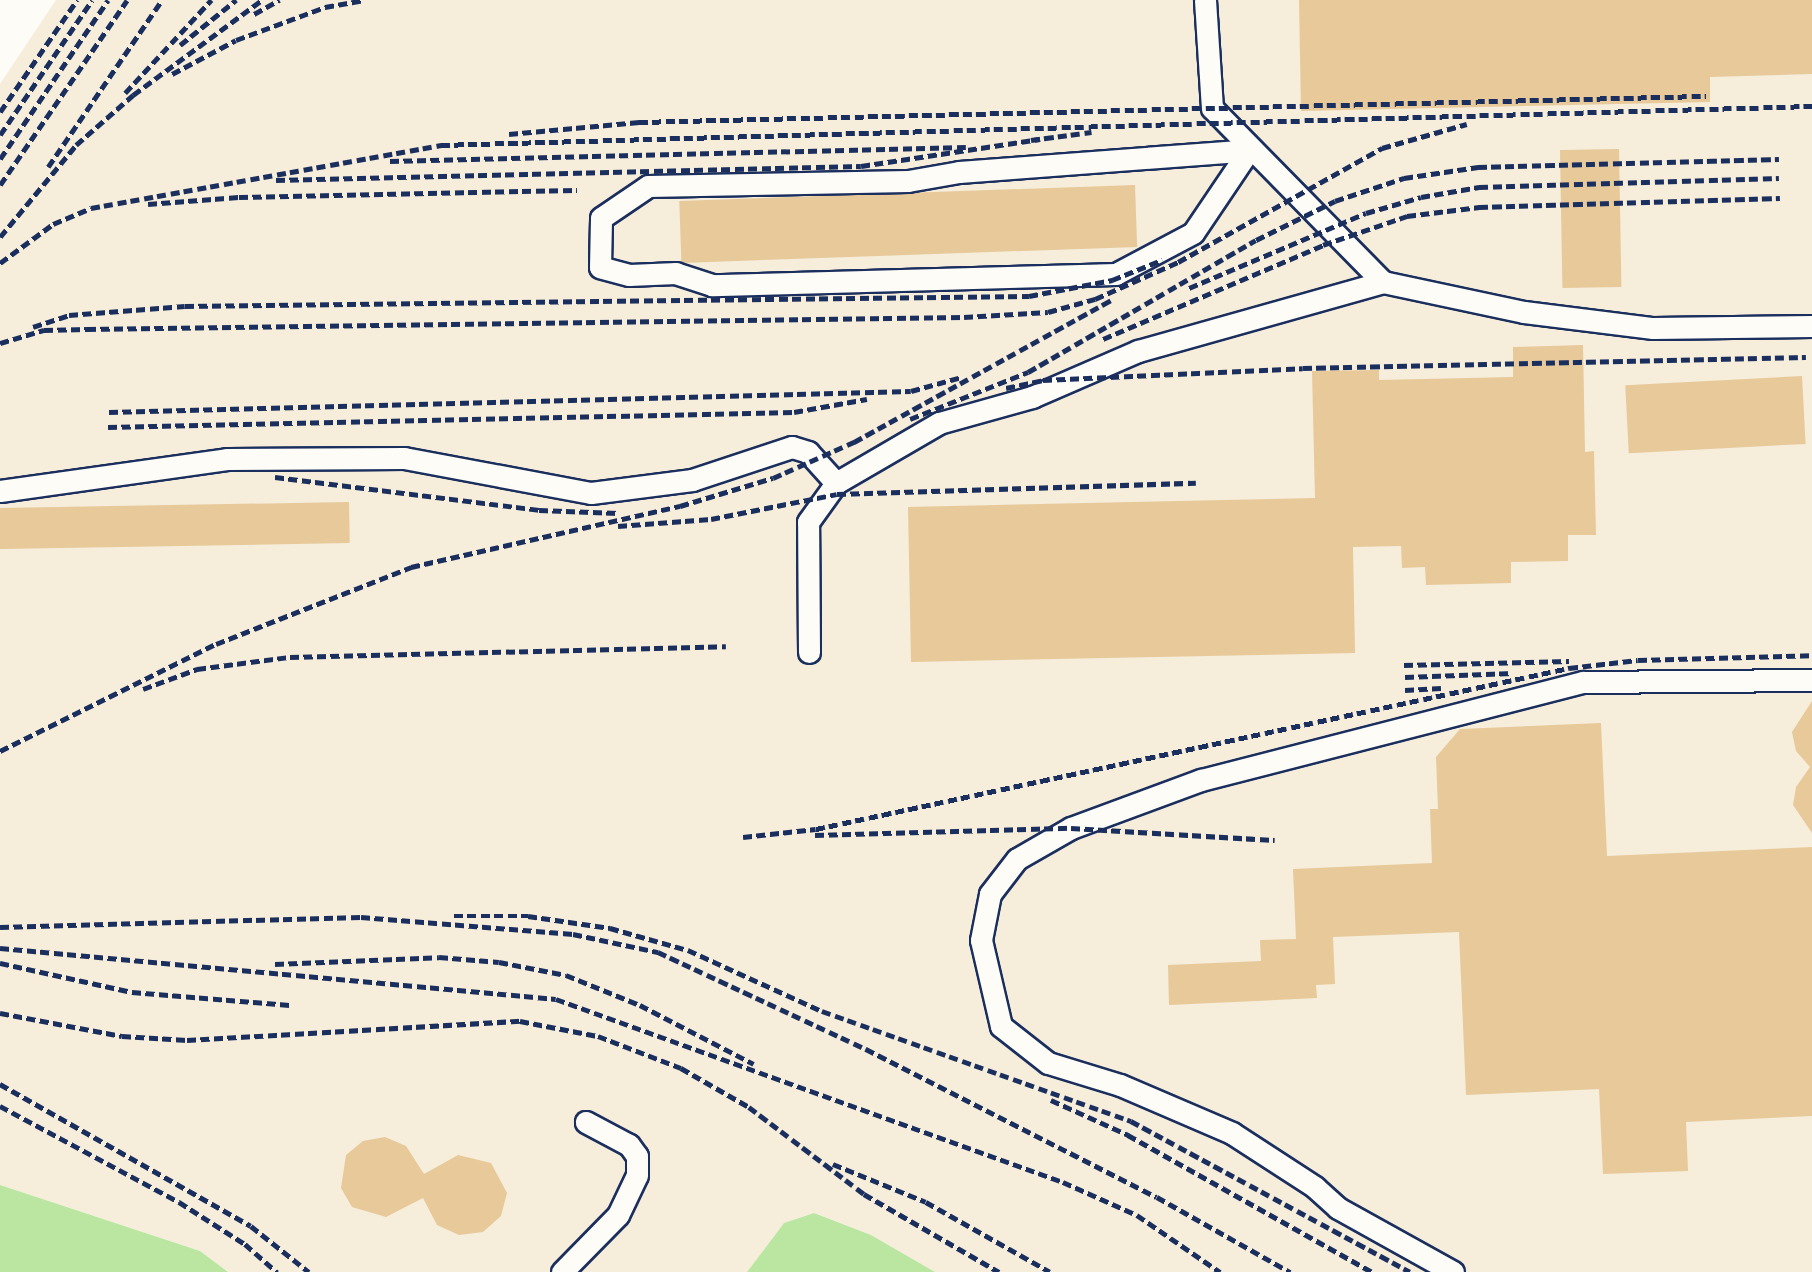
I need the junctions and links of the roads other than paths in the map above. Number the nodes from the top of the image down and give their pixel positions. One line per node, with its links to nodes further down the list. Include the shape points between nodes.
1 (1206, 0): 2 (lane, via 1212,108)
2 (1249, 150): 2 (lane, via 959,172 908,181 648,186 601,218 600,267 629,275 676,273 712,285 1116,274 1193,233); 3 (lane)
3 (1383, 282): 4 (lane, via 1524,312 1653,328); 5 (lane, via 1138,351 1032,396 939,423)
4 (1812, 326)
5 (836, 483): 6 (lane, via 808,452 792,447 692,480 591,493 404,458 228,459); 7 (lane, via 808,522)
6 (0, 491)
7 (810, 652)
8 (1812, 680): 11 (lane, via 1583,682 1201,780 1071,828 1017,859 990,894 981,940 1001,1026 1048,1063 1120,1085 1232,1133 1315,1187 1338,1208)
9 (586, 1122): 10 (lane, via 628,1145 637,1156 637,1175 618,1215)
10 (562, 1272)
11 (1453, 1272)

